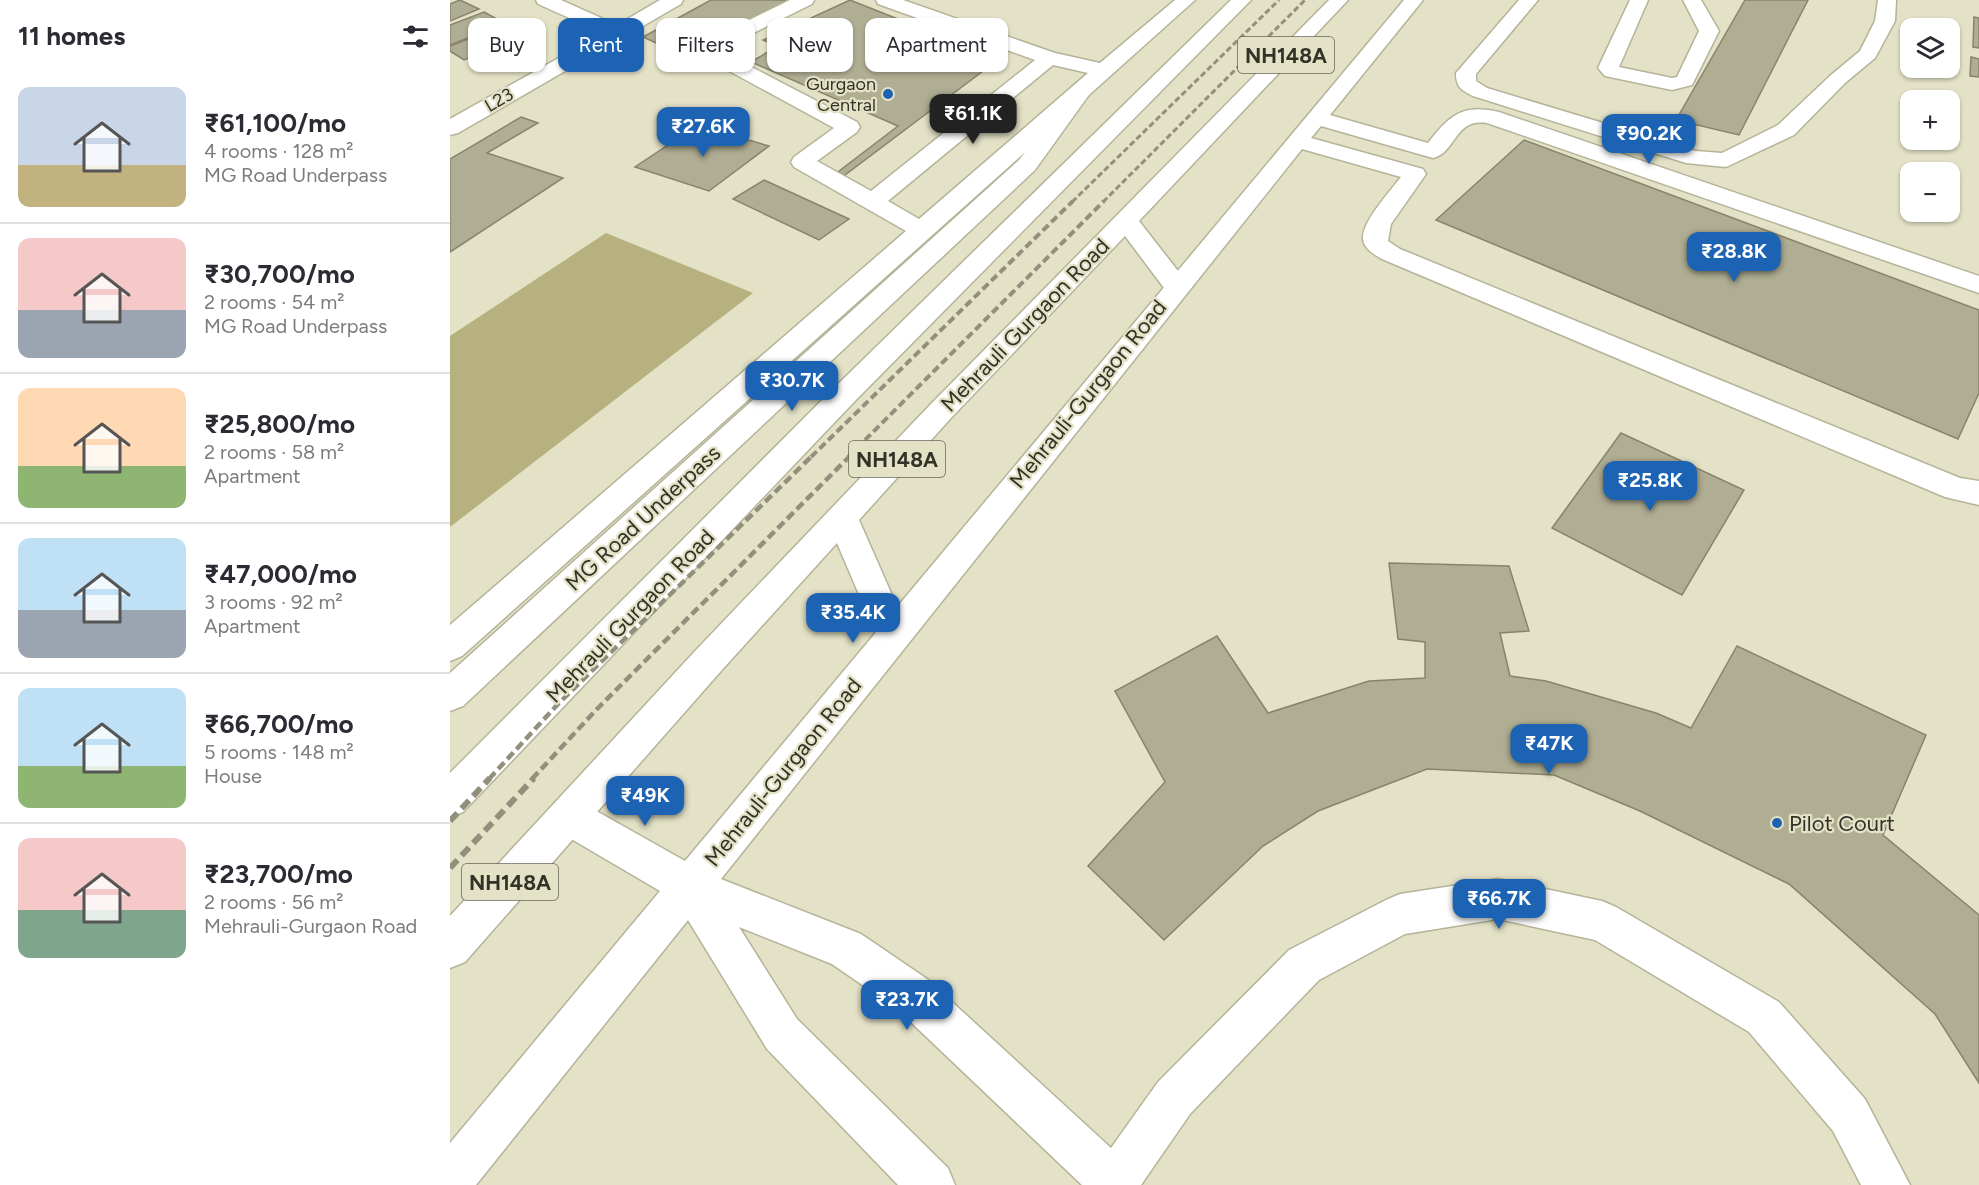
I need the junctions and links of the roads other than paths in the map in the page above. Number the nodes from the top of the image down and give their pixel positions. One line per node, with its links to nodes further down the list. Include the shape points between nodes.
1 (545, 0): 13 (main road)
2 (674, 0): 14 (main road, L23)
3 (805, 0): 15 (main road)
4 (885, 0): 16 (main road)
5 (1186, 0): 19 (main road)
6 (1242, 0): 34 (main road, Mehrauli Gurgaon Road / NH148A, via 843,396)
7 (1339, 0): 25 (main road, Mehrauli Gurgaon Road / NH148A)
8 (1414, 0): 21 (main road, Mehrauli-Gurgaon Road)
9 (1529, 0): 12 (main road, via 1466,73 1466,84 1480,92 1694,158 1726,160 1786,130 1868,54 1886,21)
10 (1639, 0): 11 (main road, via 1608,68 1672,84 1685,81 1708,31)
11 (1692, 0)
12 (1887, 0)
13 (586, 18)
14 (642, 18)
15 (755, 25)
16 (1049, 58): 19 (main road); 24 (main road)
17 (558, 66): 20 (main road, L23)
18 (746, 72): 24 (main road, via 849,127 802,162)
19 (1094, 77): 26 (main road); 33 (main road, MG Road Underpass, via 1026,165)
20 (450, 128)
21 (1306, 129): 22 (main road); 23 (main road); 28 (main road, Mehrauli-Gurgaon Road)
22 (1433, 151): 23 (main road); 27 (main road, via 1458,120 1478,114 1491,117)
23 (1415, 174): 29 (main road, via 1377,227 1375,238 1379,246 1391,254 1956,489)
24 (872, 202): 26 (main road)
25 (1126, 220): 28 (main road); 30 (main road, Mehrauli Gurgaon Road / NH148A)
26 (922, 230): 32 (main road)
27 (1979, 285)
28 (1176, 286): 31 (main road, Mehrauli-Gurgaon Road)
29 (1979, 493)
30 (842, 517): 31 (main road); 35 (main road, Mehrauli Gurgaon Road / NH148A)
31 (893, 636): 36 (main road, Mehrauli-Gurgaon Road)
32 (450, 646)
33 (450, 695)
34 (450, 800)
35 (570, 817): 36 (main road); 37 (main road, Mehrauli Gurgaon Road / NH148A)
36 (690, 887): 38 (main road, Mehrauli-Gurgaon Road); 39 (main road, via 846,949 912,994); 40 (main road, via 782,1034)
37 (450, 947)
38 (450, 1180)
39 (1114, 1184): 41 (main road, via 1174,1098 1304,965 1400,914 1498,899 1602,921 1764,1017 1850,1116)
40 (931, 1185)
41 (1886, 1185)

